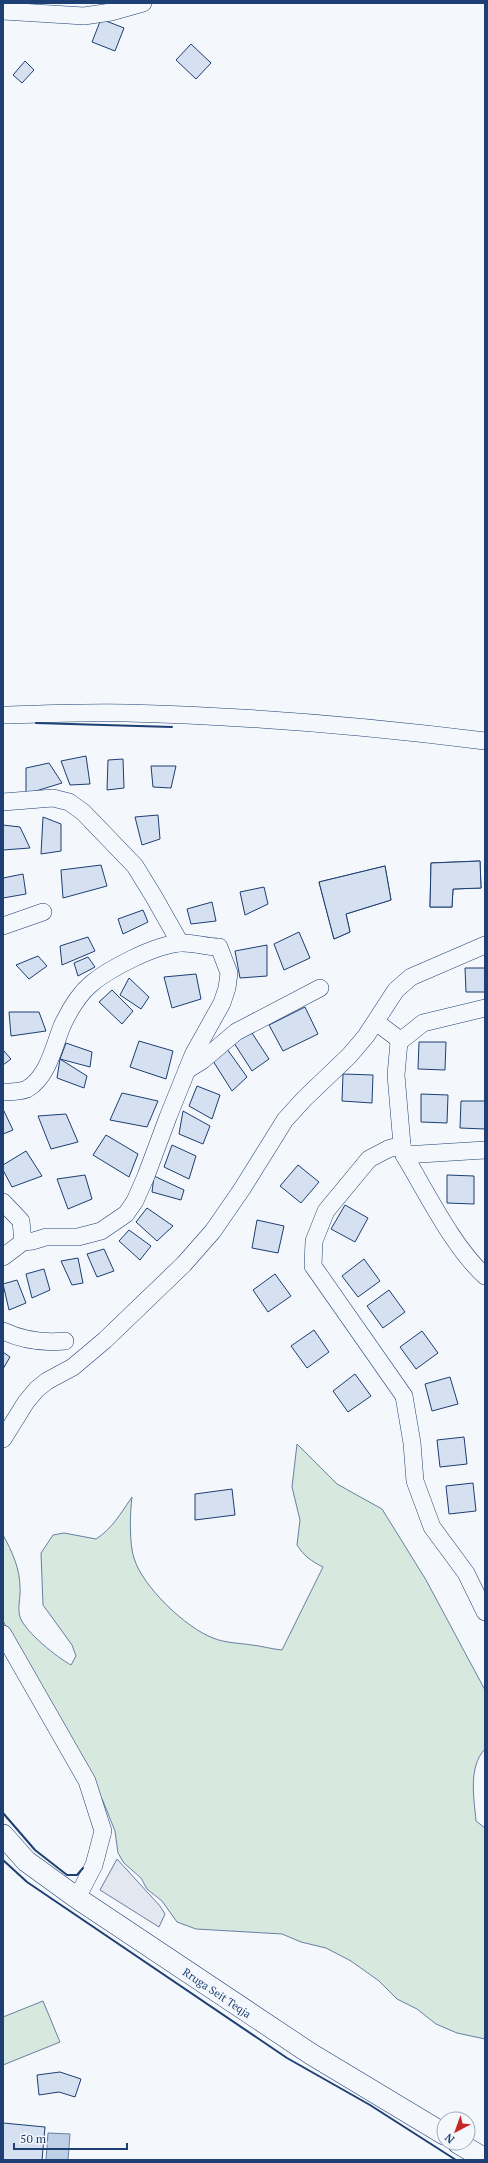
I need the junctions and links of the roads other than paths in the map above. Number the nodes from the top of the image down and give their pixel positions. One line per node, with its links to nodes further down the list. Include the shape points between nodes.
1 (143, 3): 2 (street, via 84,16)
2 (3, 11)
3 (3, 715): 4 (street, via 126,713 260,719)
4 (485, 741)
5 (3, 802): 8 (street, via 53,798 69,802 83,812 135,866)
6 (43, 912): 7 (street)
7 (3, 926)
8 (180, 943): 14 (street, via 219,947 229,973 222,1003); 15 (street, via 140,957 110,971 91,984 70,1010 40,1077 27,1089)
9 (485, 945): 12 (street, via 411,977 396,990)
10 (320, 988): 14 (street, via 236,1032 203,1060)
11 (485, 1008): 13 (street, via 423,1023)
12 (376, 1022): 13 (street, via 396,1037); 24 (street, via 349,1056 285,1120 213,1231 184,1264 105,1340 73,1367 37,1389)
13 (398, 1042): 16 (street, via 396,1076)
14 (186, 1070): 19 (street, via 146,1176 126,1214 101,1231 78,1237 46,1237)
15 (3, 1092)
16 (403, 1150): 17 (street); 21 (street, via 441,1217 473,1265); 25 (street, via 388,1149 369,1159 326,1211 314,1241 313,1266 404,1396 415,1481 427,1514 432,1527 466,1573)
17 (485, 1150)
18 (3, 1202): 19 (street, via 21,1221)
19 (23, 1242): 20 (street)
20 (3, 1257)
21 (485, 1276)
22 (3, 1331): 23 (street, via 51,1343)
23 (65, 1341)
24 (3, 1439)
25 (485, 1609)
26 (3, 1634): 28 (street, via 87,1781 103,1831 94,1865)
27 (3, 1835): 28 (main road, Rruga Seit Teqja, via 26,1861)
28 (76, 1898): 29 (main road, Rruga Seit Teqja, via 311,2054)
29 (436, 2129)
30 (472, 2151): 31 (main road)
31 (485, 2159)

